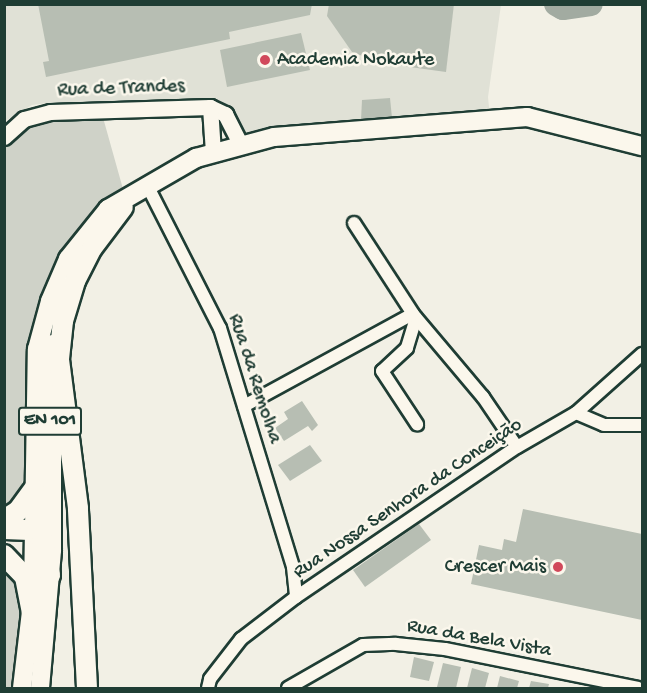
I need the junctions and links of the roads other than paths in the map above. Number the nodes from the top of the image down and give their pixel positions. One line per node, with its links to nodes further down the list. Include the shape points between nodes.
1 (210, 107): 2 (street, Rua de Trandes, via 50,112 24,119); 3 (street, Rua de Trandes, via 225,114); 5 (street, Rua de Trandes)
2 (4, 137)
3 (240, 143): 4 (main road, EN 101, via 527,117); 5 (main road, EN 101)
4 (642, 146)
5 (213, 152): 6 (main road, EN 101)
6 (147, 185): 7 (main road, EN 101); 11 (street, Rua da Remolha, via 220,328); 16 (main road, EN 101, via 121,199 88,229 68,259 50,300 35,373)
7 (123, 207): 21 (main road, EN 101, via 84,248 56,316 50,385); 26 (highway, via 92,248 75,281 63,321 60,359 78,508)
8 (354, 223): 9 (street)
9 (414, 316): 11 (street); 13 (street, via 407,348 382,371); 15 (street, via 483,398)
10 (642, 354): 12 (street, Rua Nossa Senhora da Conceição)
11 (244, 406): 22 (street, Rua da Remolha, via 293,567)
12 (576, 413): 14 (street, via 604,425); 15 (street, Rua Nossa Senhora da Conceição)
13 (417, 424)
14 (642, 425)
15 (517, 447): 22 (street, Rua Nossa Senhora da Conceição)
16 (34, 489): 17 (highway, via 18,511); 19 (main road, EN 101)
17 (4, 520)
18 (4, 529): 19 (highway)
19 (34, 532): 21 (highway, via 45,542); 23 (main road, EN 101)
20 (4, 555): 23 (highway, via 25,577)
21 (50, 575): 25 (main road, EN 101)
22 (296, 597): 27 (street, Rua Nossa Senhora da Conceição, via 241,639 210,679)
23 (32, 612): 24 (main road, EN 101)
24 (22, 688)
25 (39, 688)
26 (87, 688)
27 (208, 688)
28 (288, 688): 29 (street, Rua da Bela Vista, via 363,645 396,644 445,649)
29 (638, 688)

